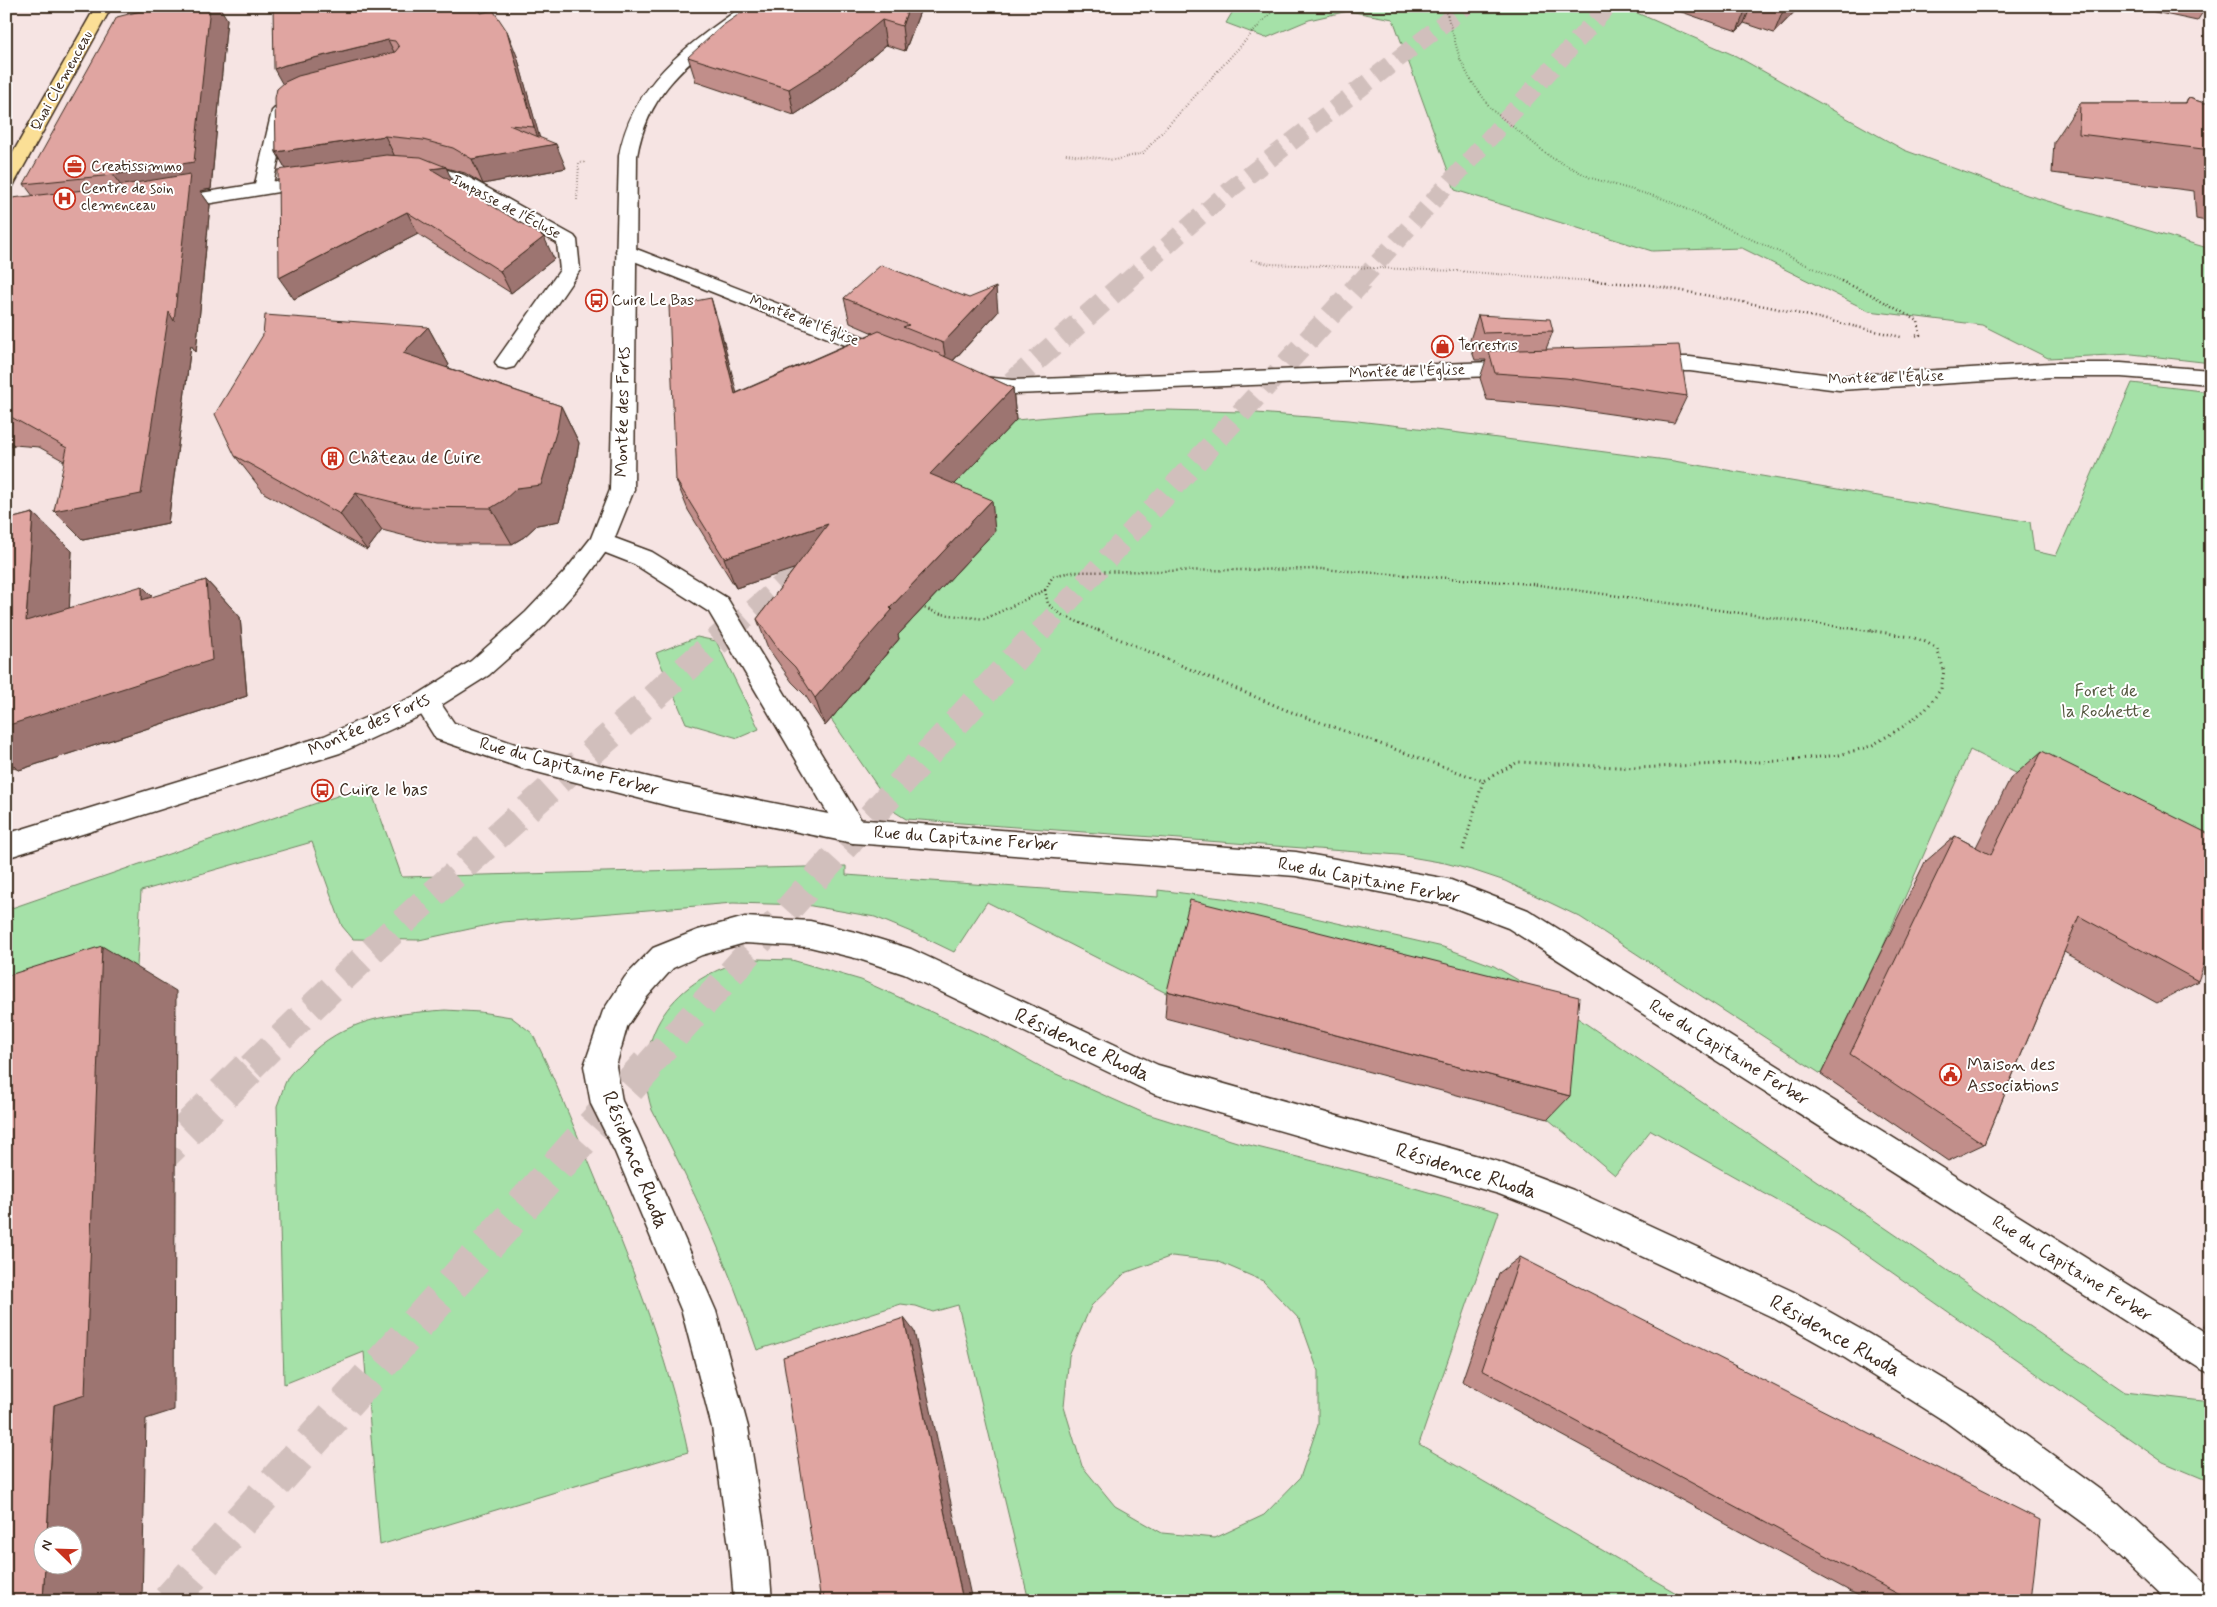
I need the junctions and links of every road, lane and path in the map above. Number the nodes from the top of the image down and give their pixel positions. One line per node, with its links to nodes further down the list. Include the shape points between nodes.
1 (14, 6): 6 (path)
2 (104, 6): 12 (main road, Quai Clemenceau)
3 (754, 6): 16 (street, Montée des Forts, via 694,51 644,106 632,134 628,156)
4 (1277, 6): 8 (path, via 1143,153 1131,160 1119,161)
5 (1440, 6): 18 (path, via 1447,14 1460,59 1470,79 1492,110 1552,158 1591,178 1664,199 1870,294 1918,321 1920,335)
6 (6, 18)
7 (304, 95): 13 (street, via 281,112)
8 (1066, 154)
9 (579, 163): 14 (path)
10 (397, 169): 20 (street, Impasse de l'Écluse, via 434,172 457,179 567,240 570,270)
11 (330, 179): 13 (street)
12 (6, 182)
13 (263, 188): 15 (street)
14 (577, 206)
15 (152, 207)
16 (626, 251): 21 (street, Montée de l'Église); 26 (street, Montée des Forts, via 622,490)
17 (1251, 260): 19 (path, via 1270,264 1447,270 1650,285 1770,306)
18 (1912, 336)
19 (1904, 337)
20 (506, 362)
21 (912, 364)
22 (1629, 364): 24 (street, Montée de l'Église, via 1690,364 1839,382 2051,370 2121,370)
23 (1541, 367): 25 (street, Montée de l'Église, via 1013,386)
24 (2211, 377)
25 (955, 380)
26 (601, 542): 29 (street, Montée des Forts, via 535,619 480,668); 31 (street, via 643,558 718,605)
27 (1045, 590): 28 (path, via 985,619 941,614); 30 (path, via 1048,604 1062,615 1286,710); 30 (path, via 1053,576 1071,572 1320,569 1532,584 1911,636 1937,649 1942,659 1941,689 1926,709 1870,746 1839,755 1637,768 1518,762)
28 (917, 605)
29 (426, 702): 31 (street, Rue du Capitaine Ferber, via 445,731 521,757 673,795); 32 (street, Montée des Forts, via 331,745)
30 (1483, 781): 33 (path, via 1458,871)
31 (853, 831): 33 (street, Rue du Capitaine Ferber, via 1296,864)
32 (6, 846)
33 (1448, 892): 34 (street, Rue du Capitaine Ferber, via 1518,919)
34 (2211, 1356)
35 (753, 1601): 36 (street, Résidence Rhoda, via 750,1553 730,1427 699,1311 607,1104 600,1066 614,1021 636,987 663,958 698,943 745,930 810,934 902,960 1154,1079 1499,1178 1561,1202 1782,1304 1959,1409 2105,1516)
36 (2195, 1601)

